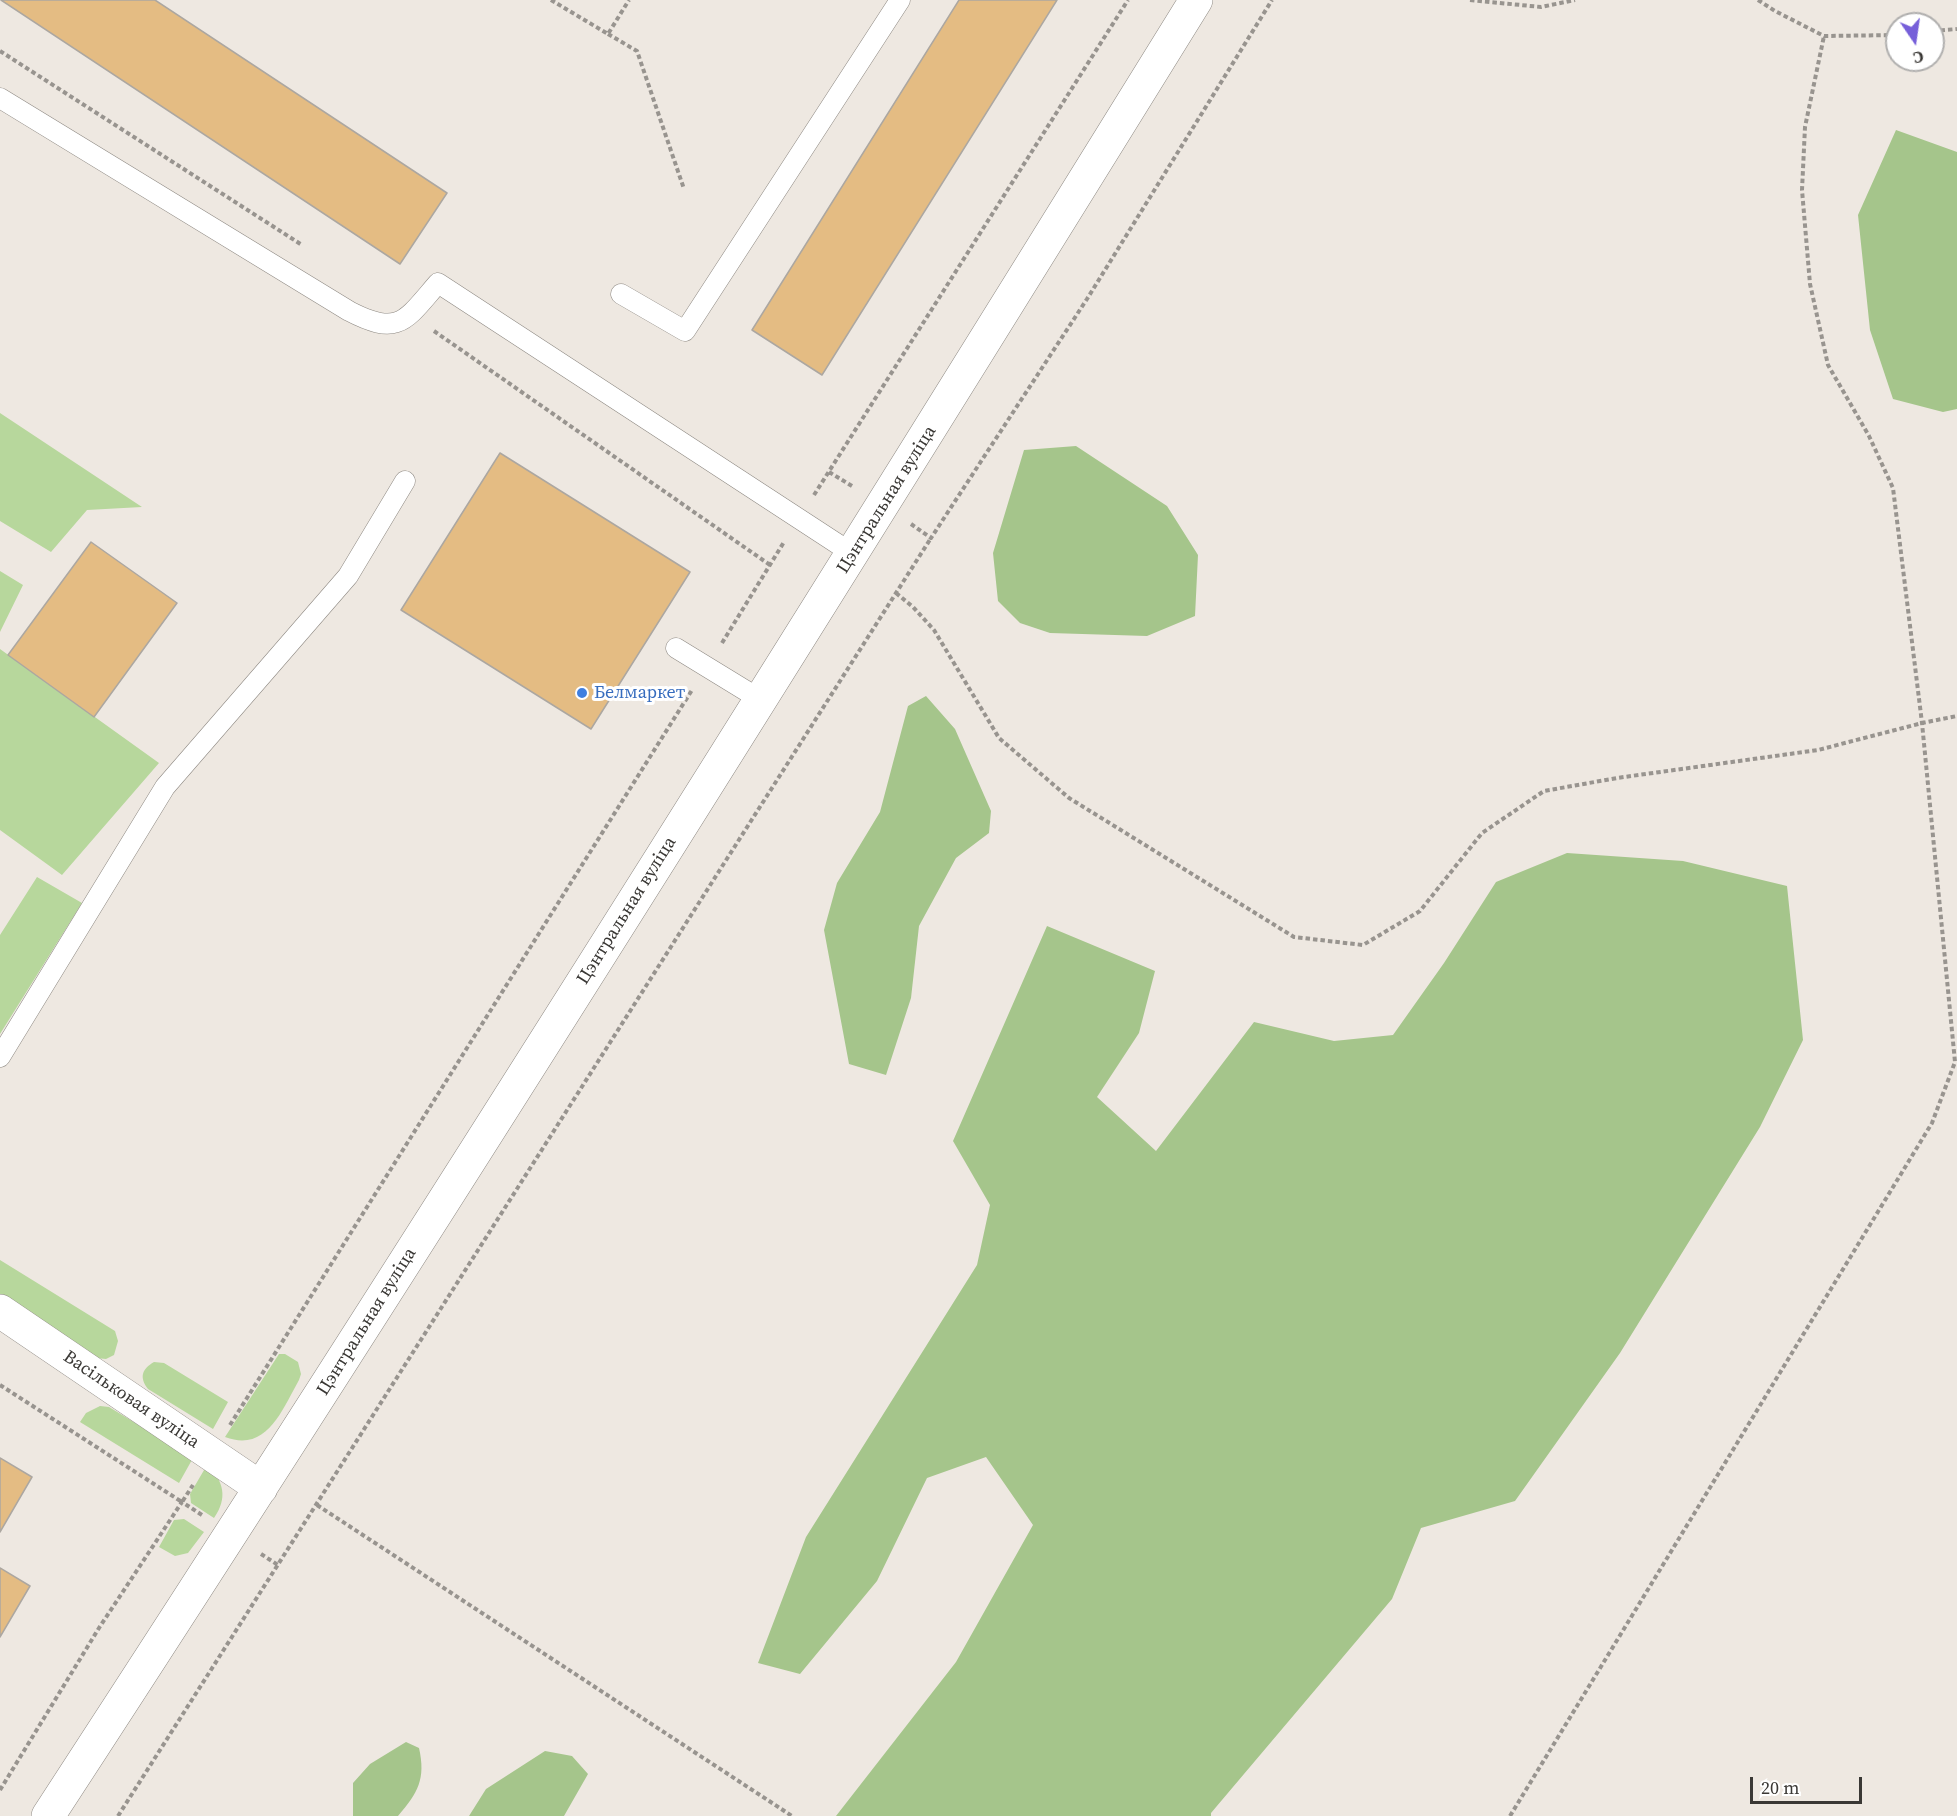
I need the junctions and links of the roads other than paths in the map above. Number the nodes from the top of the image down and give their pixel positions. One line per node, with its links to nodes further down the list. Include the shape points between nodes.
1 (900, 0): 4 (lane, via 685,331)
2 (1196, 0): 6 (street, Цэнтральная вуліца)
3 (0, 98): 6 (lane, via 372,323 392,325 410,314 438,283)
4 (621, 294)
5 (405, 481): 9 (lane, via 348,576 165,788)
6 (853, 554): 8 (street, Цэнтральная вуліца)
7 (676, 648): 8 (lane)
8 (760, 700): 11 (street, Цэнтральная вуліца)
9 (0, 1057)
10 (0, 1311): 11 (street, Васільковая вуліца)
11 (261, 1488): 12 (street, Цэнтральная вуліца)
12 (48, 1816)

